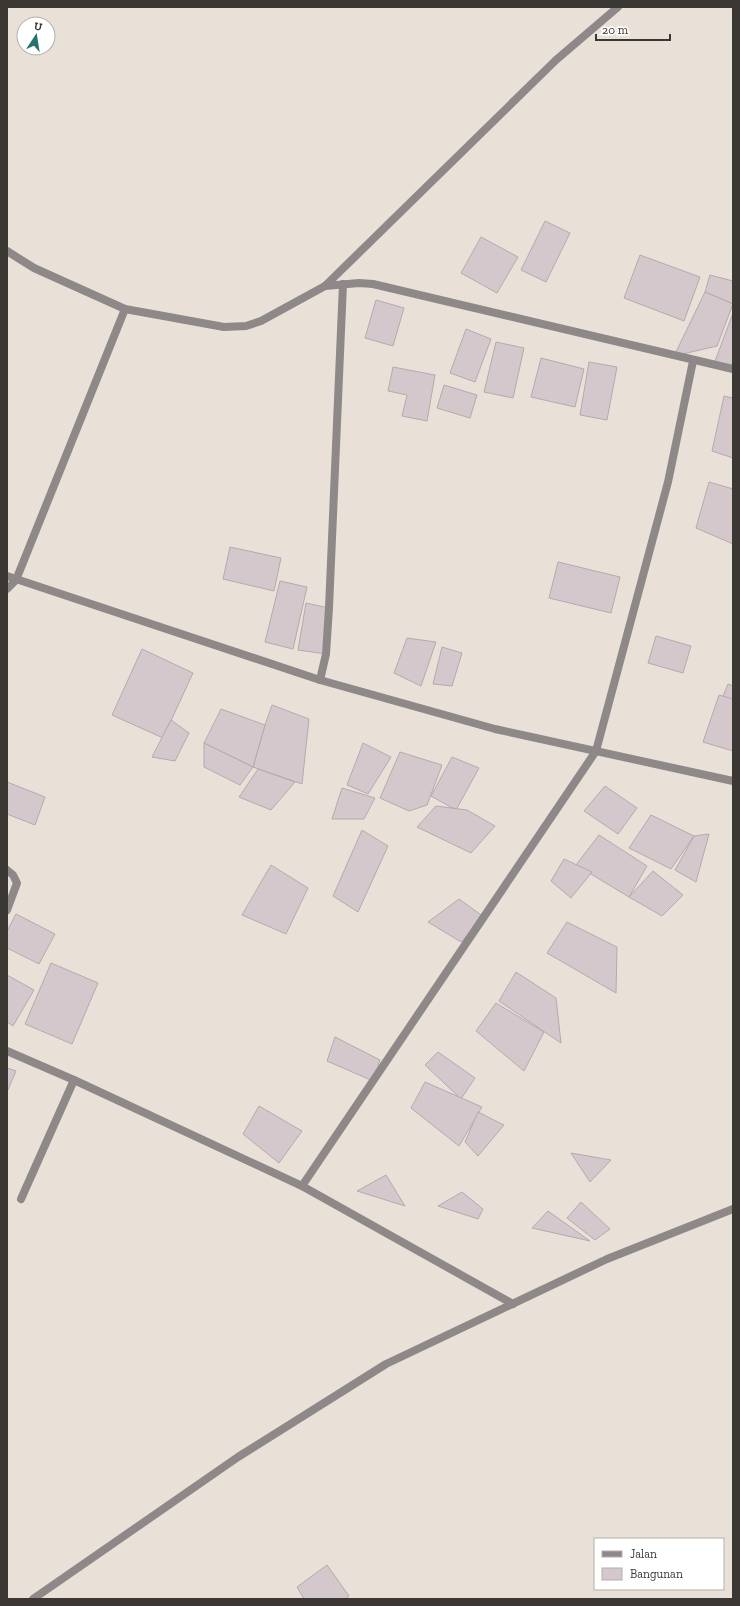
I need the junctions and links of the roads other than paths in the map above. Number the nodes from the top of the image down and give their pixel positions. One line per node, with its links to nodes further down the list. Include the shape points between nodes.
1 (618, 7): 4 (street, via 556,60)
2 (7, 251): 5 (street, via 34,268)
3 (342, 284): 4 (street); 6 (street, via 373,284); 11 (street, via 329,608 326,654)
4 (325, 286): 5 (street, via 260,321 236,328)
5 (125, 309): 9 (street)
6 (693, 360): 7 (street); 12 (street, via 668,482)
7 (733, 369)
8 (7, 576): 9 (street)
9 (16, 580): 10 (street); 11 (street)
10 (7, 589)
11 (320, 680): 12 (street, via 495,729)
12 (596, 751): 13 (street); 18 (street)
13 (733, 781)
14 (7, 870): 15 (street, via 17,883)
15 (7, 910)
16 (7, 1051): 17 (street)
17 (74, 1080): 18 (street); 19 (street)
18 (302, 1186): 21 (street)
19 (21, 1199)
20 (733, 1209): 21 (street, via 607,1259)
21 (514, 1304): 22 (street, via 386,1364 238,1457)
22 (33, 1599)

